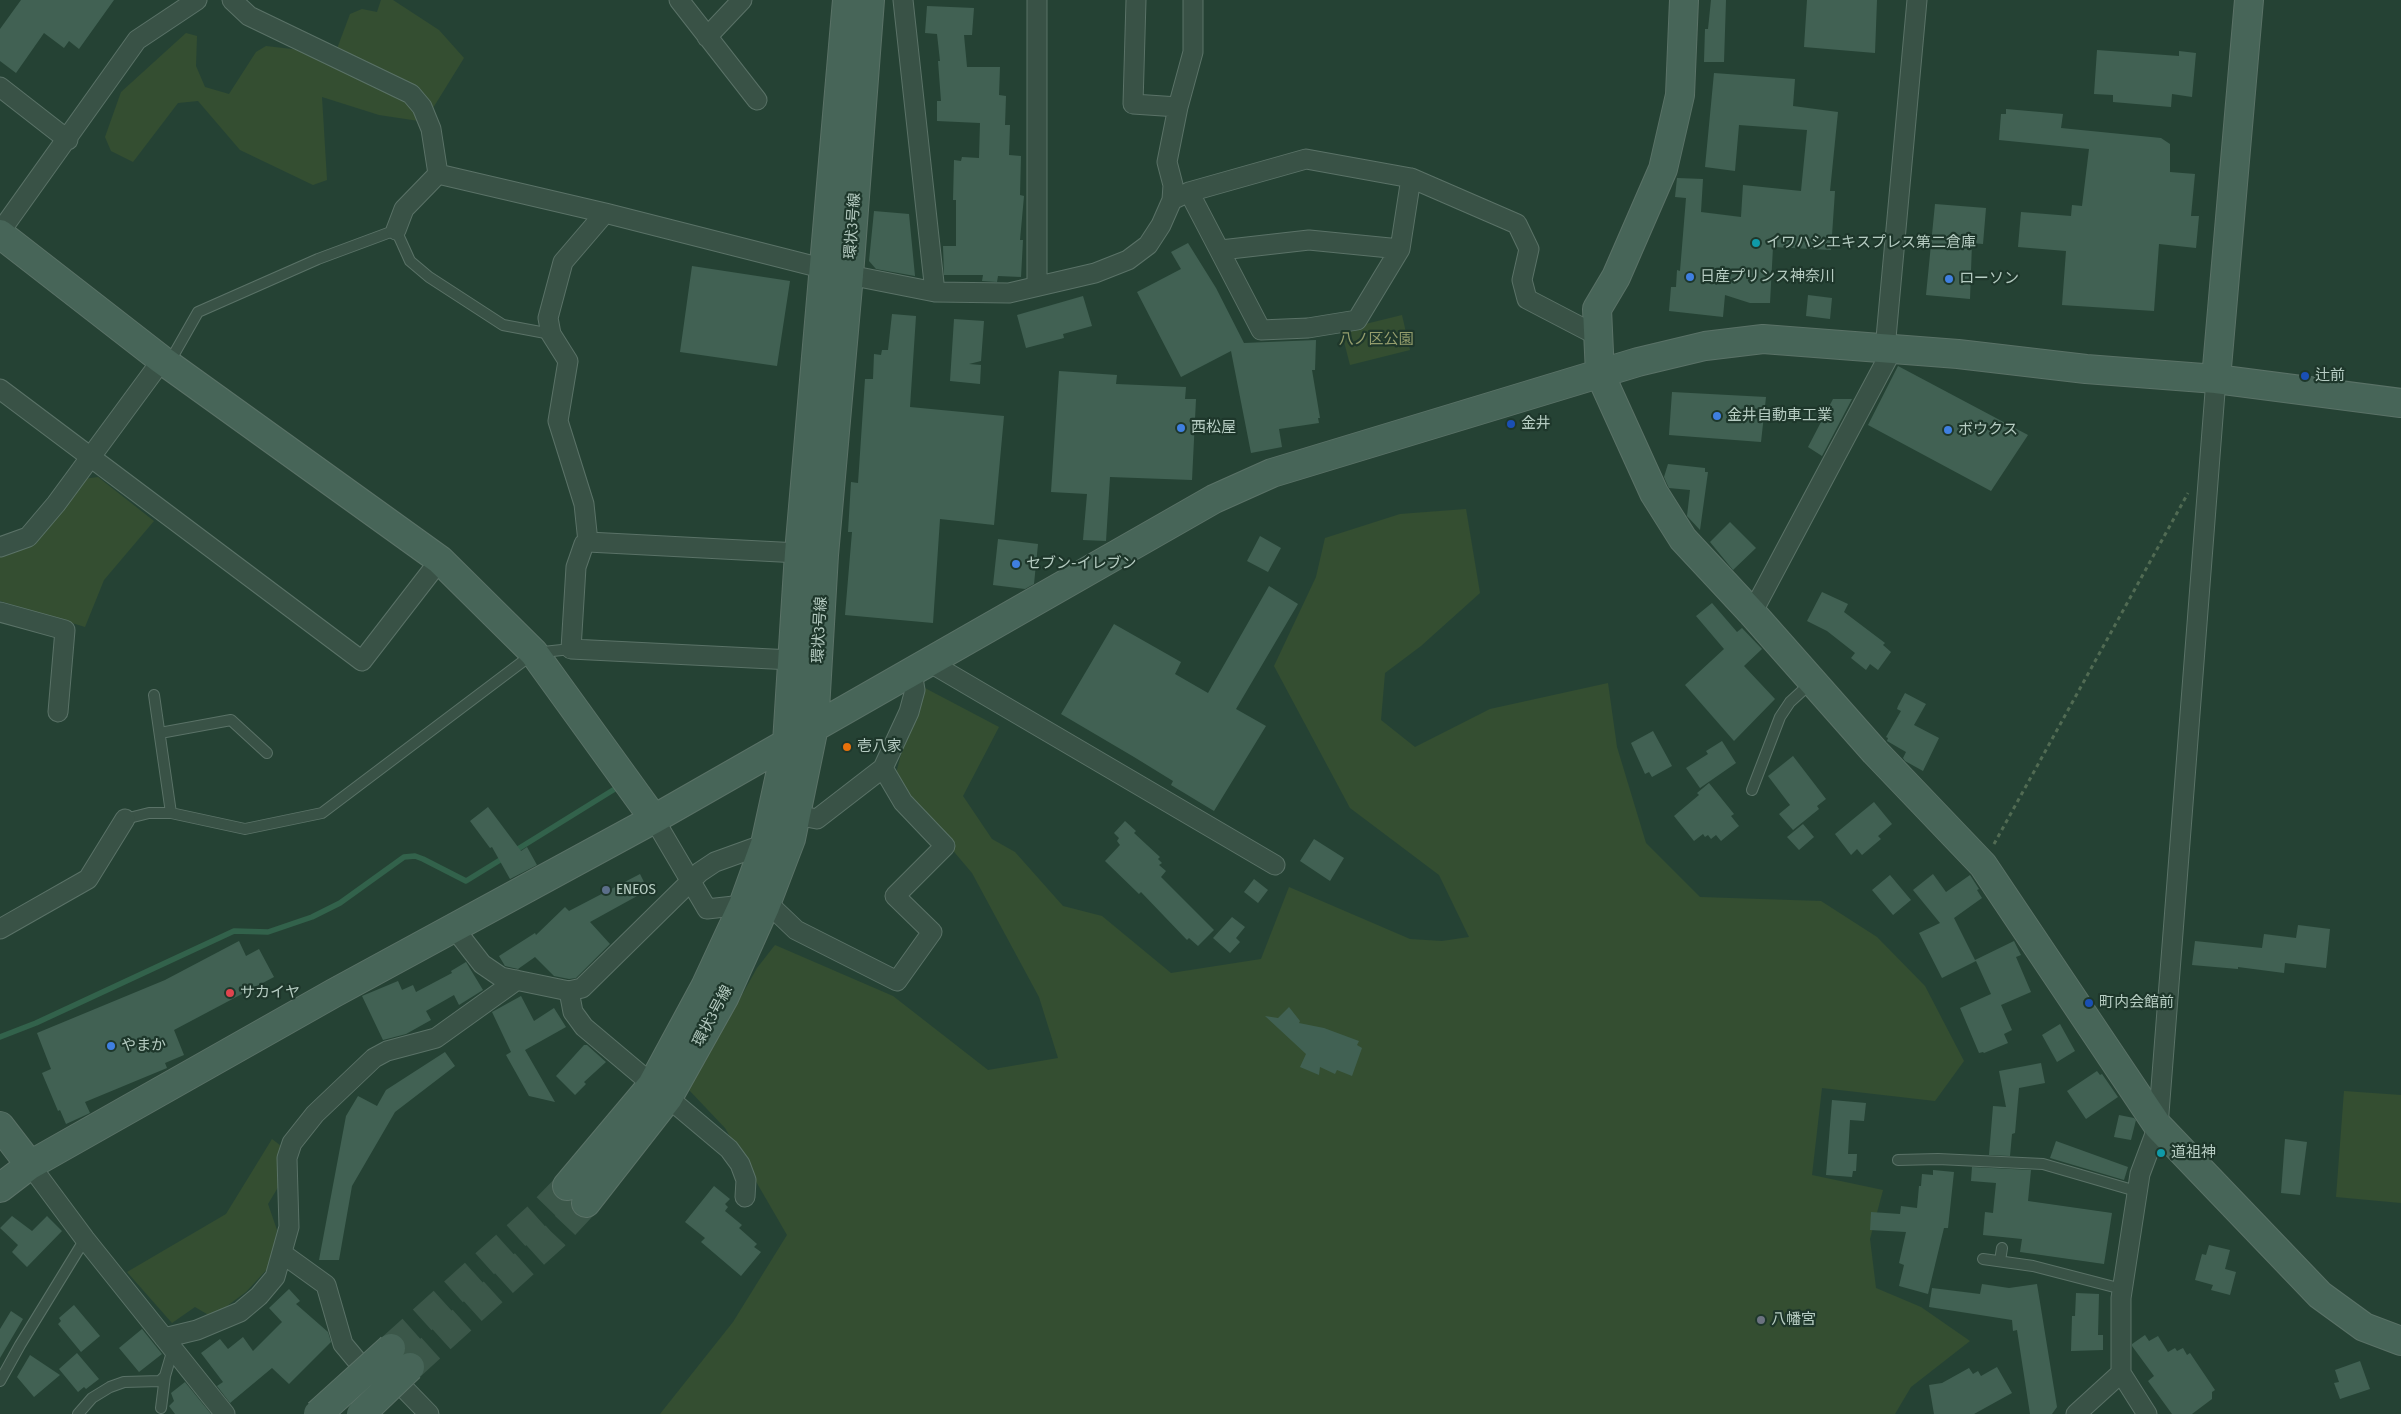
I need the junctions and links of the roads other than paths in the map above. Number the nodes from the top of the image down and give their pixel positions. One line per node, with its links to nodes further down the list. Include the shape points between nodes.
1 (197, 0): 18 (street, via 137,40)
2 (232, 0): 19 (street, via 249,16 411,94 422,107 431,129)
3 (679, 0): 14 (street)
4 (742, 0): 14 (street)
5 (847, 0): 27 (street, 環状3号線)
6 (870, 0): 27 (street, 環状3号線)
7 (903, 0): 29 (street)
8 (1037, 0): 28 (street)
9 (1136, 0): 17 (street, via 1132,104)
10 (1193, 0): 17 (street, via 1193,52)
11 (1684, 0): 31 (street, via 1680,95 1663,169 1616,277 1597,309)
12 (1917, 0): 32 (street)
13 (2249, 0): 35 (street)
14 (707, 36): 16 (street)
15 (0, 87): 18 (street)
16 (757, 100)
17 (1178, 107): 21 (street, via 1167,162 1173,185)
18 (68, 140): 24 (street)
19 (438, 174): 22 (street); 23 (street, via 404,209)
20 (1411, 178): 21 (street, via 1306,159); 25 (street); 31 (street, via 1516,224 1529,249 1522,280 1527,299)
21 (1181, 196): 26 (street); 28 (street, via 1148,245 1128,260 1095,273)
22 (605, 213): 27 (street); 30 (street, via 563,262 548,318)
23 (396, 230): 30 (lane, via 410,261 429,277 503,325); 33 (lane, via 318,259 198,312)
24 (0, 233): 33 (street)
25 (1400, 249): 26 (street, via 1309,240); 26 (street, via 1358,320 1308,328 1261,330)
26 (1221, 250)
27 (837, 272): 29 (street); 41 (street, 環状3号線); 52 (street, 環状3号線)
28 (1037, 286): 29 (street, via 1009,293)
29 (935, 292)
30 (551, 334): 39 (street, via 568,361 558,421 584,504)
31 (1598, 336): 34 (street)
32 (1888, 350): 34 (street, via 1763,339 1705,346); 35 (street); 44 (street)
33 (166, 362): 38 (street); 42 (street)
34 (1600, 374): 44 (street, via 1654,493 1683,539); 48 (street, via 1272,473 1214,500)
35 (2216, 379): 37 (street); 72 (street)
36 (0, 388): 38 (street)
37 (2401, 403)
38 (91, 456): 40 (street, via 28,537); 42 (street, via 362,661)
39 (588, 542): 41 (street); 45 (street, via 584,544 576,567)
40 (0, 547)
41 (800, 553): 47 (street, 環状3号線)
42 (440, 560): 46 (street)
43 (0, 612): 51 (street, via 65,630)
44 (1752, 613): 49 (street)
45 (571, 650): 46 (lane); 47 (street)
46 (534, 653): 58 (lane, via 322,813 245,829); 61 (street)
47 (792, 660): 54 (street, 環状3号線)
48 (921, 667): 52 (street); 56 (street, via 909,712); 63 (street)
49 (1813, 681): 57 (lane, via 1790,702 1780,717); 72 (street, via 1875,752 1983,865)
50 (154, 695): 53 (lane)
51 (58, 712)
52 (814, 727): 54 (street); 59 (street, 環状3号線)
53 (160, 733): 55 (lane, via 231,720); 58 (lane)
54 (787, 743): 61 (street); 62 (street, 環状3号線)
55 (267, 752)
56 (883, 768): 59 (street, via 817,819); 65 (street, via 903,802 945,846 895,896 932,932 897,981 796,930 775,910)
57 (1752, 790)
58 (171, 813): 60 (lane, via 150,813)
59 (796, 815): 65 (street, 環状3号線, via 791,839)
60 (125, 819): 67 (street, via 88,879)
61 (654, 819): 64 (street); 66 (street)
62 (765, 844): 64 (street, via 715,862); 65 (street, 環状3号線)
63 (1275, 865)
64 (691, 880): 65 (street, via 707,909); 69 (street, via 582,988)
65 (754, 906): 70 (street, 環状3号線, via 705,987)
66 (454, 928): 68 (street, via 482,964 501,977); 74 (street)
67 (0, 930)
68 (517, 980): 69 (street); 81 (street, via 436,1038 387,1051 374,1058 315,1114 292,1142 287,1158 289,1227)
69 (568, 991): 70 (street, via 573,1012 584,1027)
70 (660, 1092): 77 (street, 環状3号線); 78 (street, via 734,1156 746,1180)
71 (0, 1126): 74 (street)
72 (2158, 1126): 76 (street); 85 (street, via 2320,1295 2364,1327)
73 (1898, 1160): 76 (lane, via 2043,1164)
74 (30, 1165): 75 (street); 79 (street)
75 (0, 1188)
76 (2136, 1191): 84 (street)
77 (577, 1195)
78 (745, 1197)
79 (85, 1238): 86 (street); 89 (lane)
80 (2002, 1248): 83 (lane)
81 (283, 1254): 86 (street, via 275,1277 260,1296 240,1312); 95 (street, via 326,1285 343,1344 364,1368 392,1376)
82 (1983, 1259): 83 (lane)
83 (2000, 1262): 84 (lane, via 2033,1266)
84 (2122, 1289): 87 (street)
85 (2401, 1341)
86 (168, 1343): 88 (lane); 92 (street)
87 (2122, 1373): 96 (street); 97 (street)
88 (165, 1376): 90 (lane); 91 (lane, via 160,1381 124,1382 110,1387 92,1398)
89 (0, 1381)
90 (161, 1408)
91 (78, 1414)
92 (225, 1414)
93 (318, 1414): 94 (street, bridge, via 401,1357)
94 (361, 1414)
95 (429, 1414)
96 (2076, 1414)
97 (2147, 1414)

